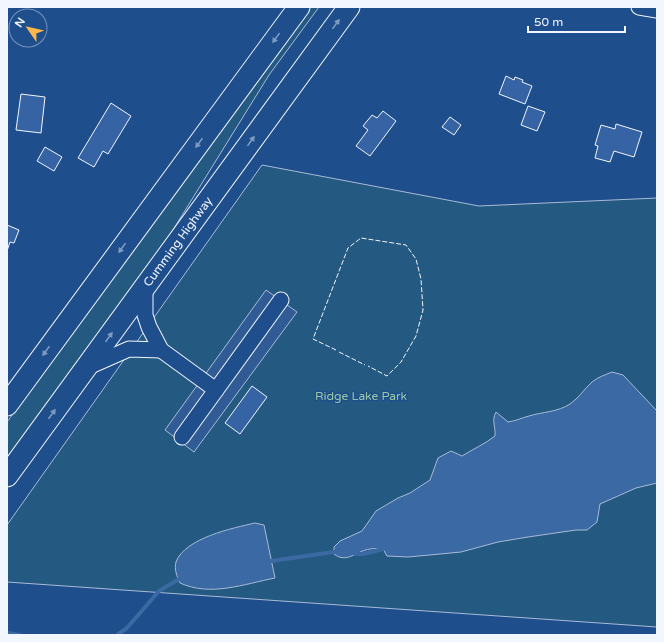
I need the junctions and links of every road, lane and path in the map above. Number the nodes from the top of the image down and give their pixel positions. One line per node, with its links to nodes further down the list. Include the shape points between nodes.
1 (299, 7): 10 (highway, one-way to 10)
2 (349, 7): 5 (highway, Cumming Highway, one-way to 2)
3 (639, 7): 4 (street)
4 (657, 10)
5 (146, 286): 7 (street, via 145,315); 8 (highway, Cumming Highway, one-way to 5)
6 (281, 300): 9 (street)
7 (161, 350): 8 (street, via 129,349); 9 (street)
8 (86, 368): 12 (highway, Cumming Highway, one-way to 8)
9 (216, 390): 11 (street)
10 (9, 400)
11 (182, 437)
12 (7, 476)

